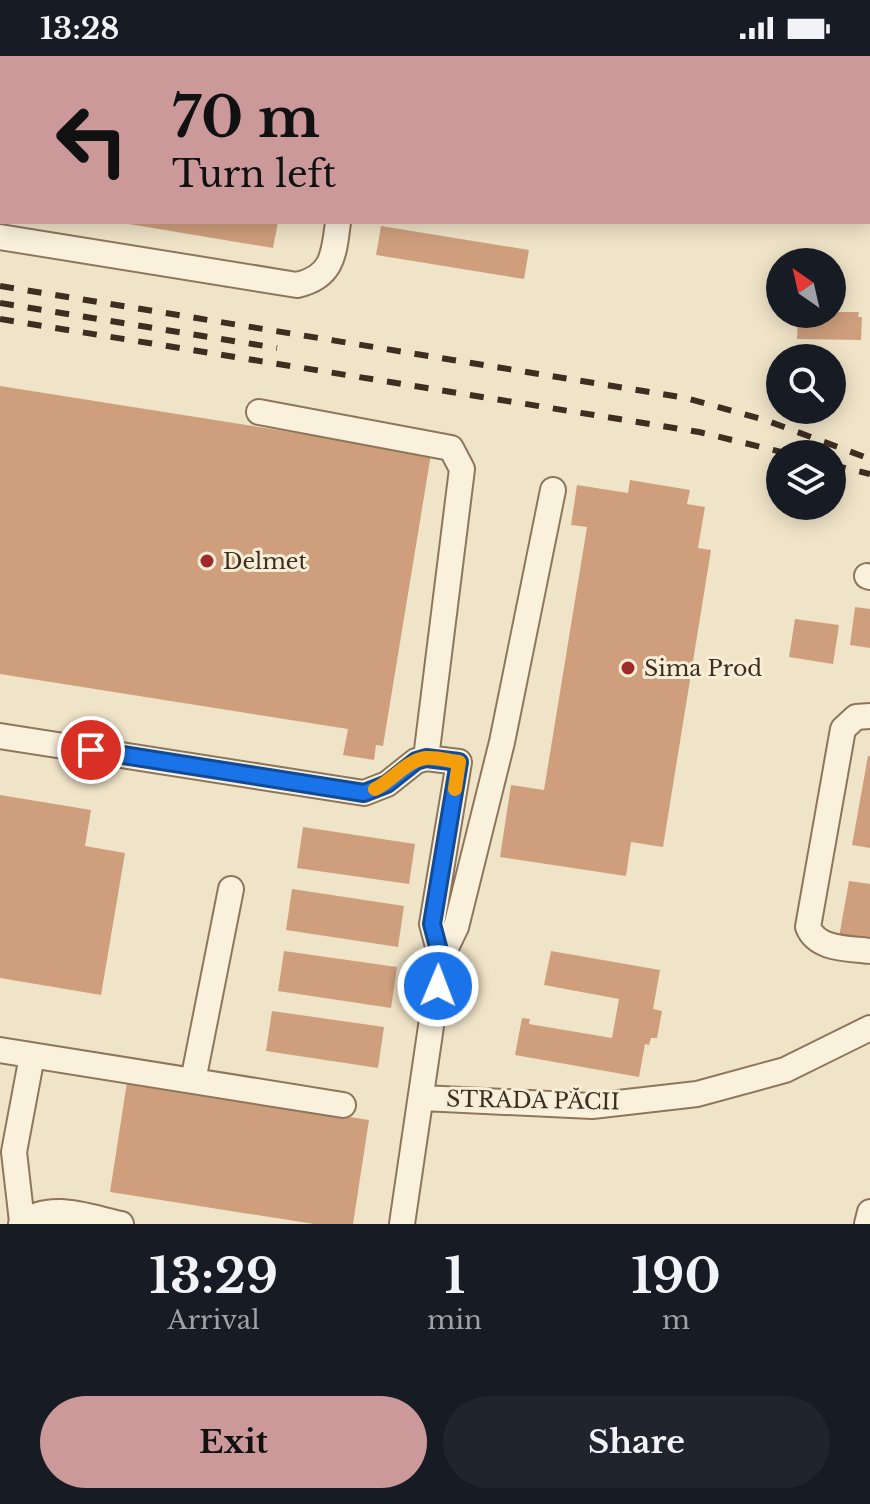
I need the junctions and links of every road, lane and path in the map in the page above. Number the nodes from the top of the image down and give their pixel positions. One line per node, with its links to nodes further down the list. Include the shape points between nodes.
1 (338, 224): 2 (street, via 335,256 318,277 297,285)
2 (0, 237)
3 (259, 412): 7 (street, via 451,448 458,459 462,469)
4 (553, 490): 10 (street, via 502,742 456,927)
5 (870, 716): 9 (street, via 856,717 843,729 808,927 819,943)
6 (0, 736): 7 (street, via 364,793)
7 (426, 758): 10 (street, via 459,762 432,924)
8 (231, 889): 14 (street)
9 (870, 951)
10 (441, 958): 15 (street)
11 (870, 1028): 15 (street, STRADA PĂCII, via 785,1070 697,1094 592,1106)
12 (0, 1050): 13 (street)
13 (32, 1056): 14 (street); 18 (street, via 14,1152)
14 (193, 1081): 16 (street)
15 (422, 1098): 20 (street)
16 (343, 1105)
17 (870, 1212): 21 (street)
18 (22, 1223): 19 (street, via 55,1210)
19 (121, 1224)
20 (402, 1224)
21 (867, 1224)

